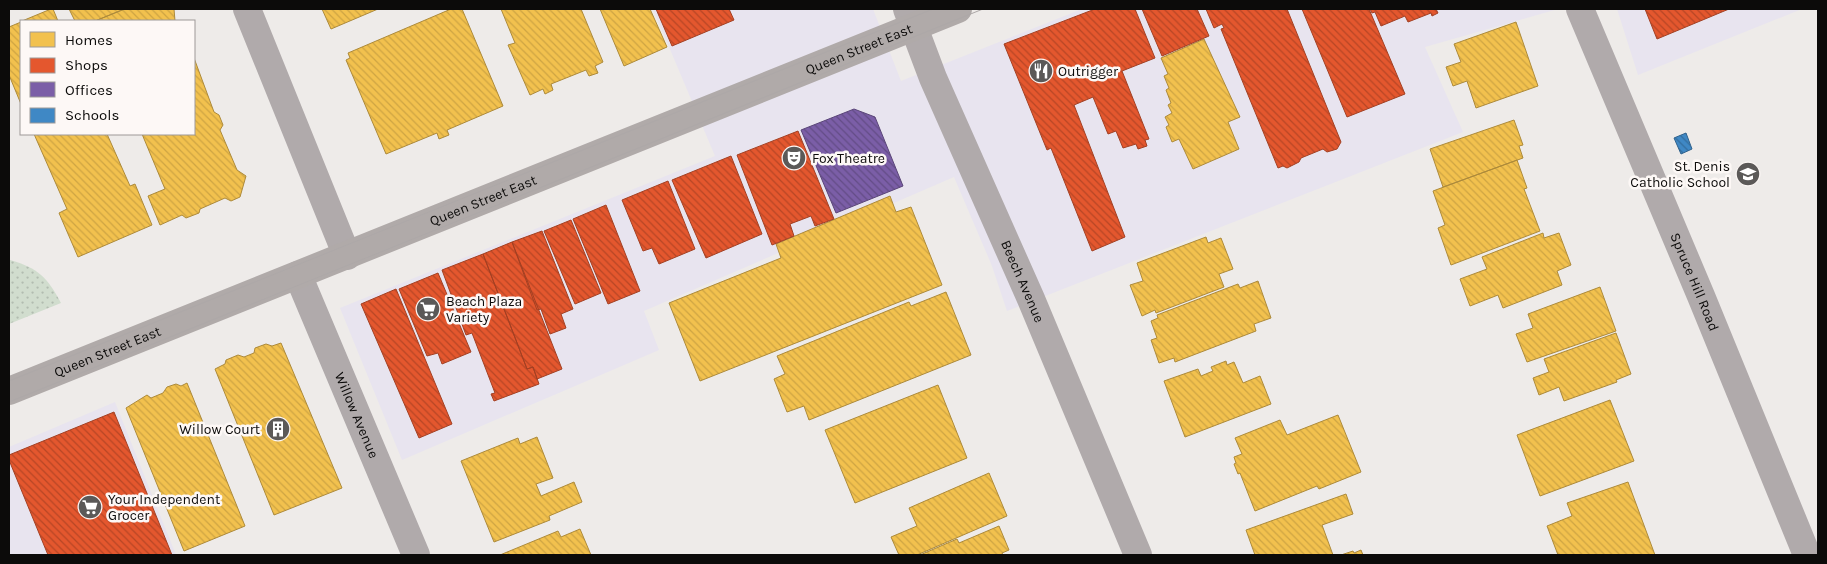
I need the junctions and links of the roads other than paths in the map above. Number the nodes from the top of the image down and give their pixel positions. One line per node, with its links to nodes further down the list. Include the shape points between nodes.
1 (247, 9): 5 (street)
2 (958, 9): 4 (main road, Queen Street East)
3 (1580, 9): 10 (street, Spruce Hill Road)
4 (910, 18): 5 (main road, Queen Street East); 9 (street, Beech Avenue)
5 (347, 256): 6 (main road, Queen Street East)
6 (298, 275): 7 (main road, Queen Street East); 8 (street, Willow Avenue)
7 (9, 391)
8 (416, 555)
9 (1138, 555)
10 (1807, 555)

